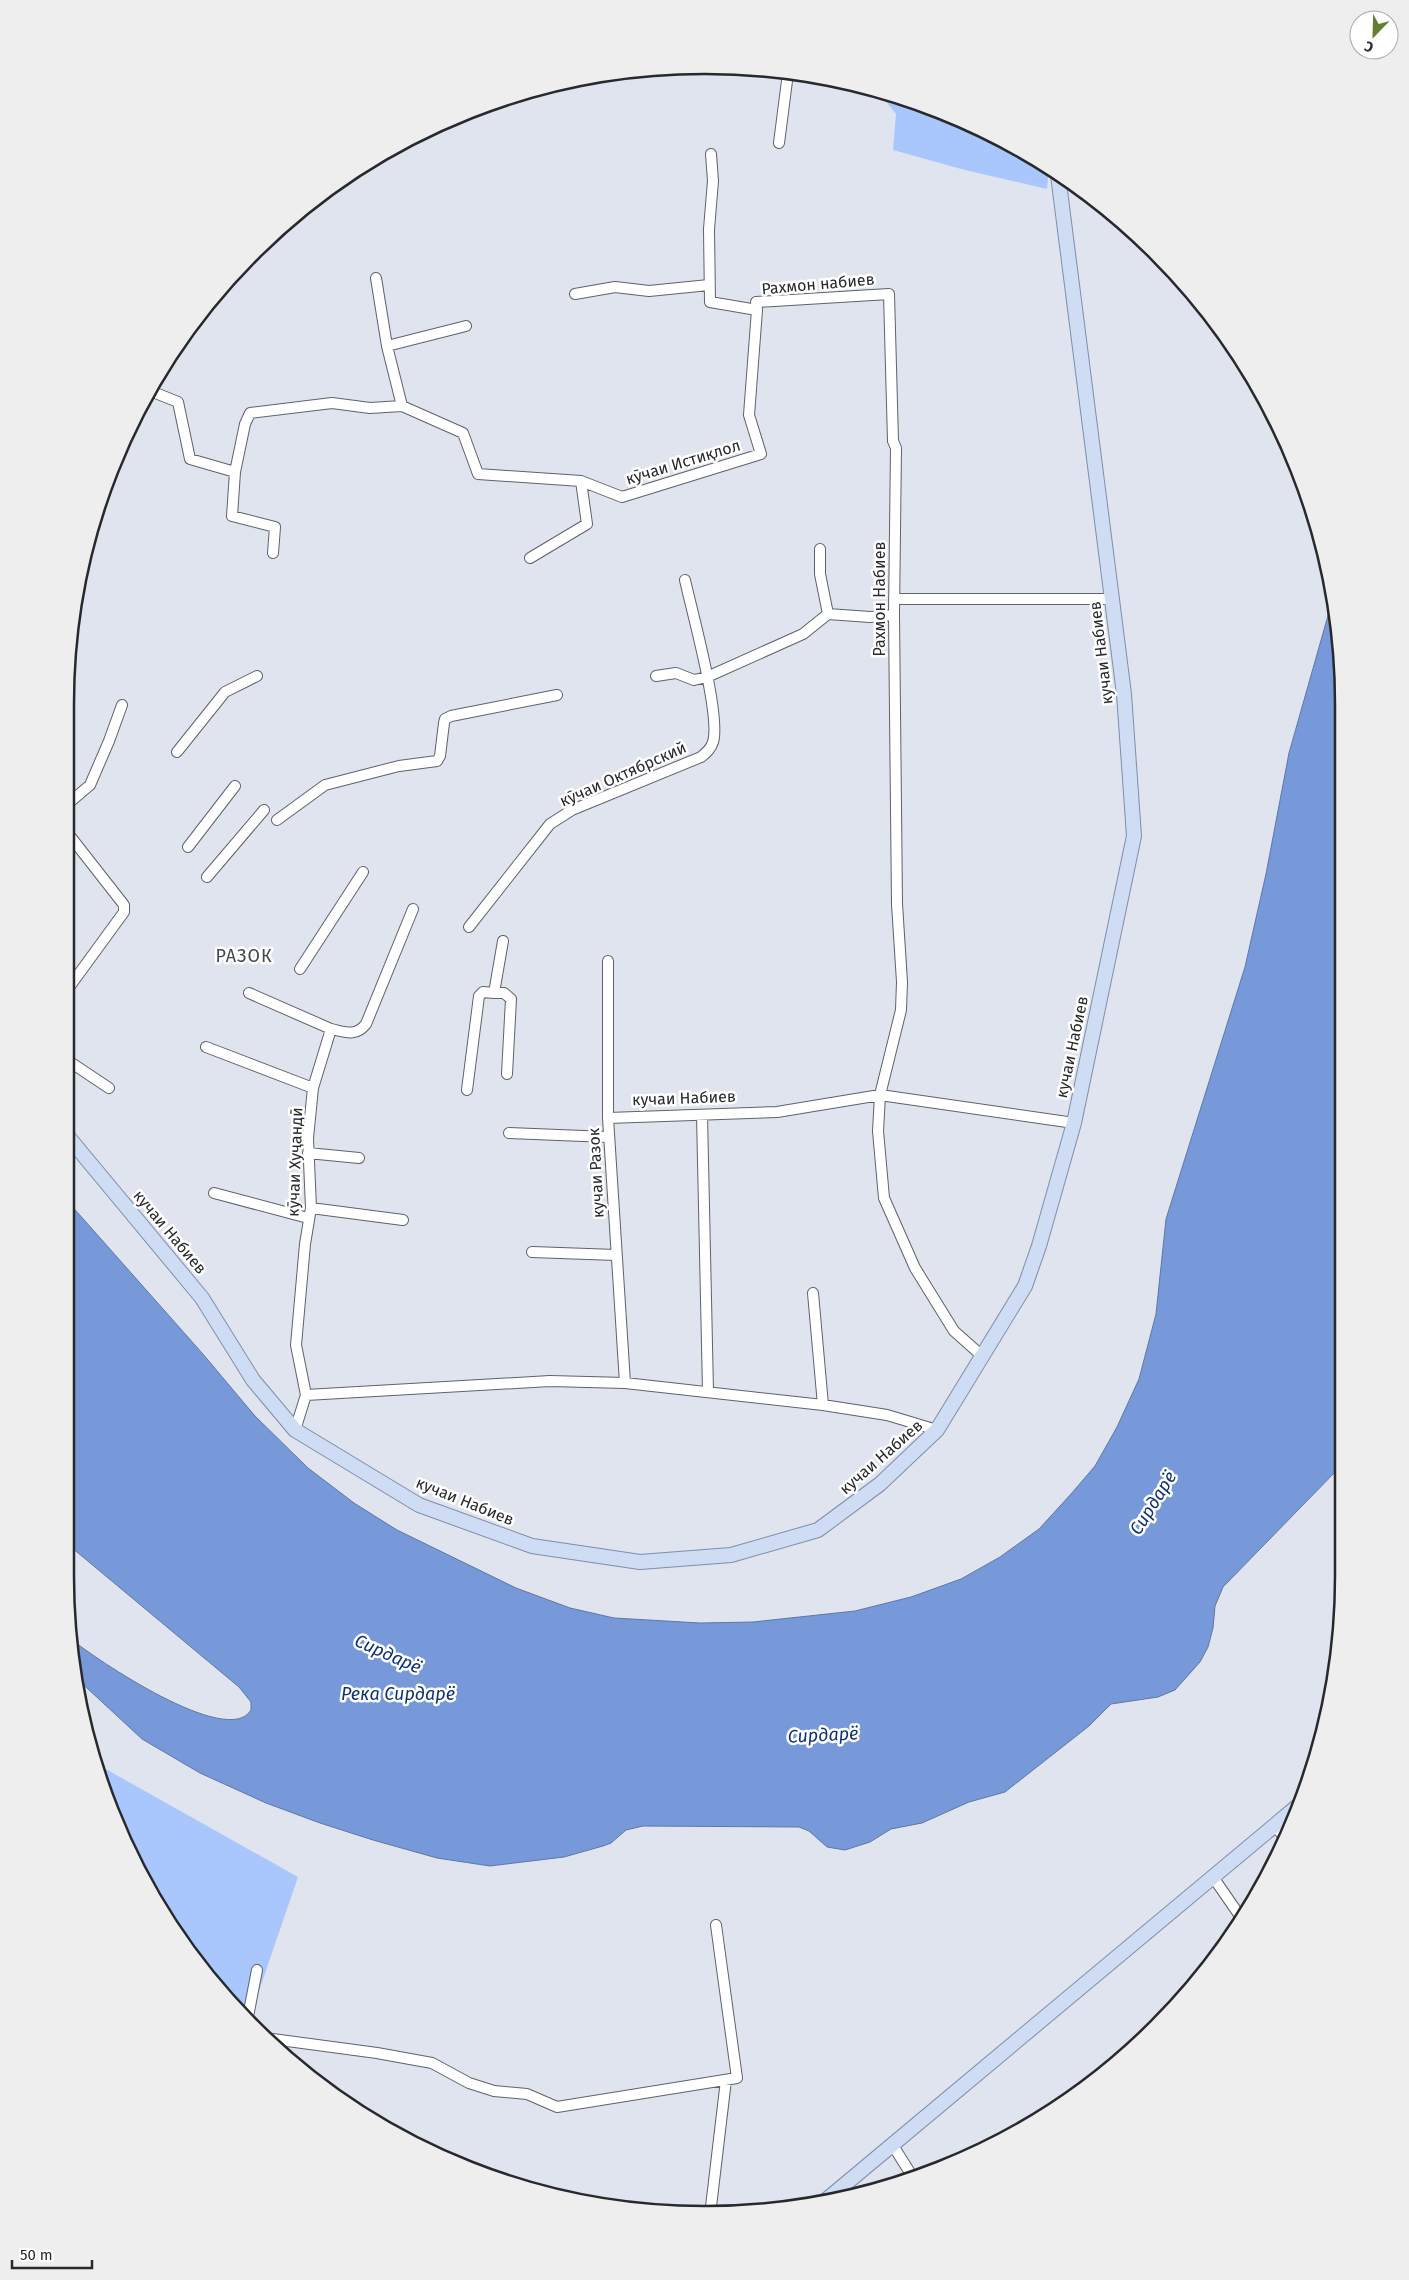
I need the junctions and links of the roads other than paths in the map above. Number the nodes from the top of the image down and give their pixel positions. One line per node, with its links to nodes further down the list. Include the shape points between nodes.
1 (787, 79): 2 (street)
2 (780, 143)
3 (711, 154): 6 (street)
4 (1059, 183): 21 (main road, кучаи Набиев)
5 (376, 278): 11 (street)
6 (710, 285): 7 (street, via 649,291 615,287); 9 (street, via 710,302)
7 (575, 294)
8 (889, 294): 9 (street, Рахмон набиев, via 756,302); 20 (street, Рахмон Набиев, via 893,441 896,448)
9 (757, 310): 15 (street, кӯчаи Истиқлол, via 749,415 761,454 622,497)
10 (466, 326): 11 (street)
11 (387, 346): 13 (street)
12 (156, 393): 14 (street, via 178,402 190,459)
13 (402, 406): 14 (street, кӯчаи Истиқлол, via 370,408 332,402 250,413); 15 (street, кӯчаи Истиқлол, via 462,433 478,474)
14 (235, 472): 17 (street, via 232,516 275,528)
15 (581, 481): 18 (street, via 587,524)
16 (820, 549): 22 (street, via 820,574)
17 (273, 553)
18 (530, 558)
19 (685, 580): 26 (street)
20 (894, 599): 21 (street); 23 (street, Рахмон Набиев)
21 (1112, 599): 56 (main road, кучаи Набиев, via 1124,694 1134,836)
22 (828, 614): 23 (street); 26 (street, via 803,634)
23 (894, 615): 53 (street, Рахмон Набиев, via 902,982 901,1010)
24 (257, 676): 29 (street, via 225,692)
25 (656, 676): 26 (street, via 676,673 694,680)
26 (707, 678): 39 (street, кӯчаи Октябрский, via 715,729 708,751 701,757 572,810 550,824)
27 (557, 695): 33 (street, via 445,718 437,761 399,766 325,785)
28 (122, 705): 31 (street, via 90,785)
29 (177, 752)
30 (235, 786): 35 (street)
31 (74, 799)
32 (264, 810): 37 (street)
33 (278, 820)
34 (74, 841): 43 (street, via 124,904 124,912)
35 (188, 847)
36 (363, 872): 42 (street)
37 (207, 877)
38 (413, 909): 46 (street, via 366,1024 361,1031 352,1034)
39 (469, 927)
40 (503, 942): 45 (street)
41 (608, 961): 55 (street, кучаи Разок)
42 (300, 968)
43 (74, 981)
44 (249, 993): 46 (street)
45 (494, 993): 49 (street, via 504,993 511,999); 52 (street, via 484,992 479,996)
46 (331, 1029): 51 (street, кӯчаи Хуҷандӣ)
47 (206, 1047): 51 (street)
48 (74, 1065): 50 (street)
49 (507, 1074)
50 (110, 1088)
51 (313, 1088): 60 (street, кӯчаи Хуҷандӣ)
52 (467, 1090)
53 (880, 1096): 54 (street, кучаи Набиев, via 777,1112); 56 (street, кучаи Набиев); 68 (street, via 878,1131 884,1198 915,1268 954,1331)
54 (702, 1115): 55 (street, кучаи Набиев); 70 (street)
55 (608, 1118): 58 (street, кучаи Разок)
56 (1074, 1124): 68 (main road, кучаи Набиев, via 1025,1286)
57 (508, 1133): 58 (street)
58 (608, 1136): 66 (street, кучаи Разок)
59 (74, 1144): 73 (main road, кучаи Набиев, via 202,1298 253,1380)
60 (308, 1153): 61 (street); 63 (street, кӯчаи Хуҷандӣ)
61 (359, 1158)
62 (214, 1194): 63 (street)
63 (310, 1213): 64 (street); 71 (street, кӯчаи Хуҷандӣ, via 296,1345)
64 (403, 1220)
65 (532, 1252): 66 (street)
66 (616, 1255): 69 (street, кучаи Разок)
67 (813, 1293): 72 (street)
68 (981, 1355): 74 (main road, кучаи Набиев)
69 (625, 1383): 70 (street, кучаи Набиев); 71 (street, кучаи Набиев, via 550,1381)
70 (708, 1392): 72 (street, кучаи Набиев)
71 (306, 1395): 73 (street, кӯчаи Хуҷандӣ)
72 (823, 1405): 74 (street, кучаи Набиев, via 887,1415)
73 (295, 1430): 74 (main road, кучаи Набиев, via 419,1506 532,1546 640,1562 731,1555 818,1530 880,1484)
74 (937, 1430)
75 (1288, 1814): 76 (main road)
76 (1274, 1825): 77 (street); 78 (main road)
77 (1280, 1832)
78 (1213, 1877): 79 (street); 85 (main road)
79 (1238, 1912)
80 (716, 1925): 84 (street, via 737,2078)
81 (257, 1970): 82 (street)
82 (249, 2012)
83 (278, 2040): 84 (street, via 432,2063 469,2083 494,2091 528,2094 557,2107)
84 (726, 2080): 88 (street)
85 (892, 2144): 86 (street); 87 (main road)
86 (910, 2172)
87 (835, 2192)
88 (711, 2206)

